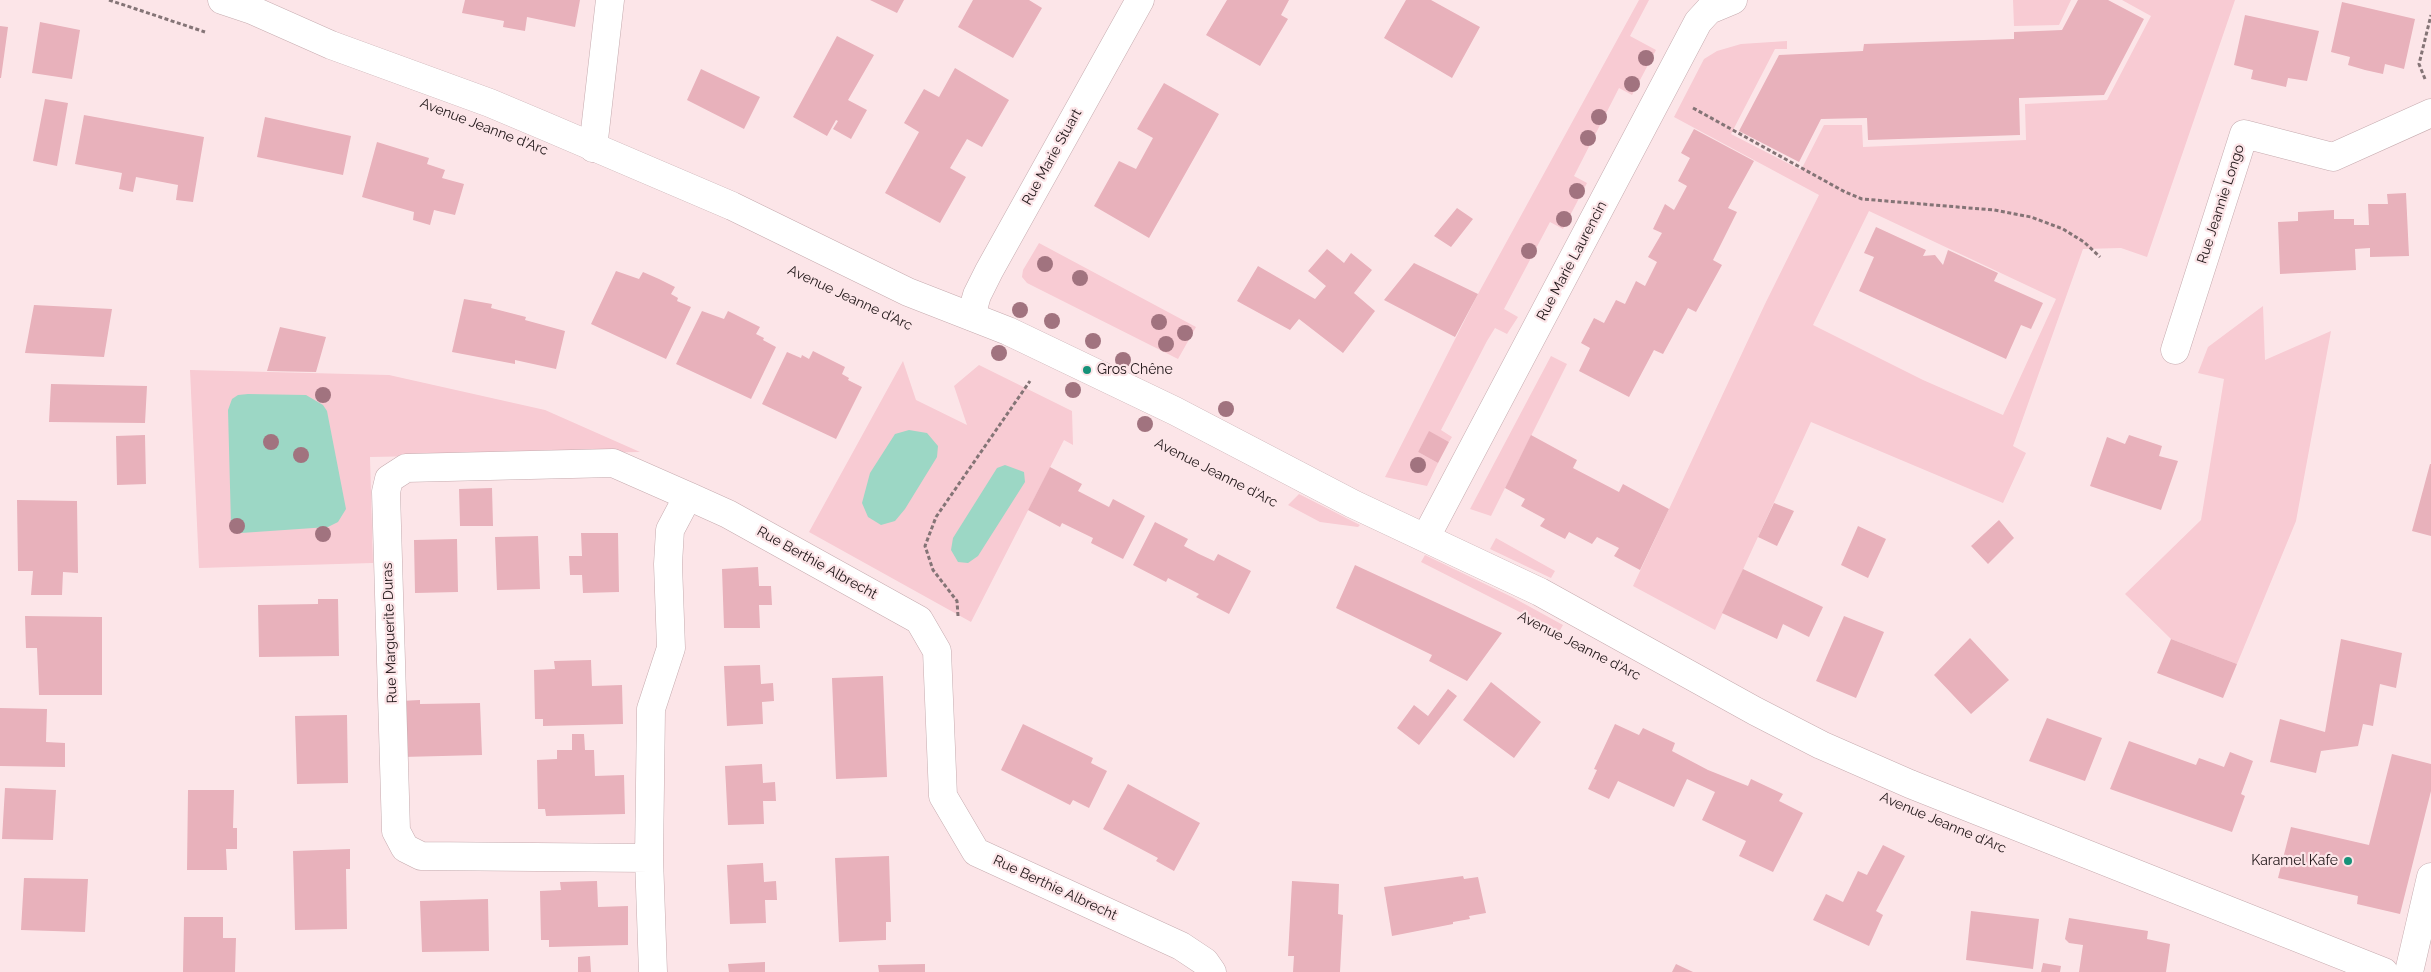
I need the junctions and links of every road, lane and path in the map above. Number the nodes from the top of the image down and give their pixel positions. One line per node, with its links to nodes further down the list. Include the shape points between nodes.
1 (109, 0): 7 (path)
2 (222, 0): 11 (street, Avenue Jeanne d'Arc, via 331,45 490,103)
3 (610, 0): 11 (street)
4 (1140, 0): 13 (street, Rue Marie Stuart, via 989,271)
5 (1733, 0): 9 (street, Rue Marie Laurencin, via 1709,10 1698,22)
6 (2431, 15): 8 (path, via 2419,64)
7 (214, 35)
8 (2428, 86)
9 (1661, 91): 12 (path, via 1845,192 1862,198 1994,210 2031,218 2063,229); 19 (street, Rue Marie Laurencin)
10 (2431, 113): 14 (street, Rue Jeannie Longo, via 2333,157 2244,134)
11 (593, 148): 13 (street, Avenue Jeanne d'Arc, via 732,206 908,292)
12 (2100, 257)
13 (971, 316): 19 (street, Avenue Jeanne d'Arc, via 1167,407 1353,504)
14 (2175, 350)
15 (1022, 376): 16 (path)
16 (1030, 380): 17 (path); 20 (path, via 936,517 925,546 933,570 957,601 959,624)
17 (1038, 384)
18 (688, 496): 20 (street, Rue Berthie Albrecht, via 728,514 919,620); 21 (street, via 670,530 671,648 651,709); 21 (street, Rue Marguerite Duras, via 612,463 406,468 389,479 386,492 396,831 405,848 421,856)
19 (1426, 537): 25 (street, Avenue Jeanne d'Arc, via 1540,592 1821,745 1910,784)
20 (937, 651): 24 (street, Rue Berthie Albrecht, via 943,796 976,852 1181,946 1205,962)
21 (649, 858): 23 (street)
22 (2431, 877): 26 (street)
23 (653, 972)
24 (1212, 972)
25 (2384, 972)
26 (2409, 972)

